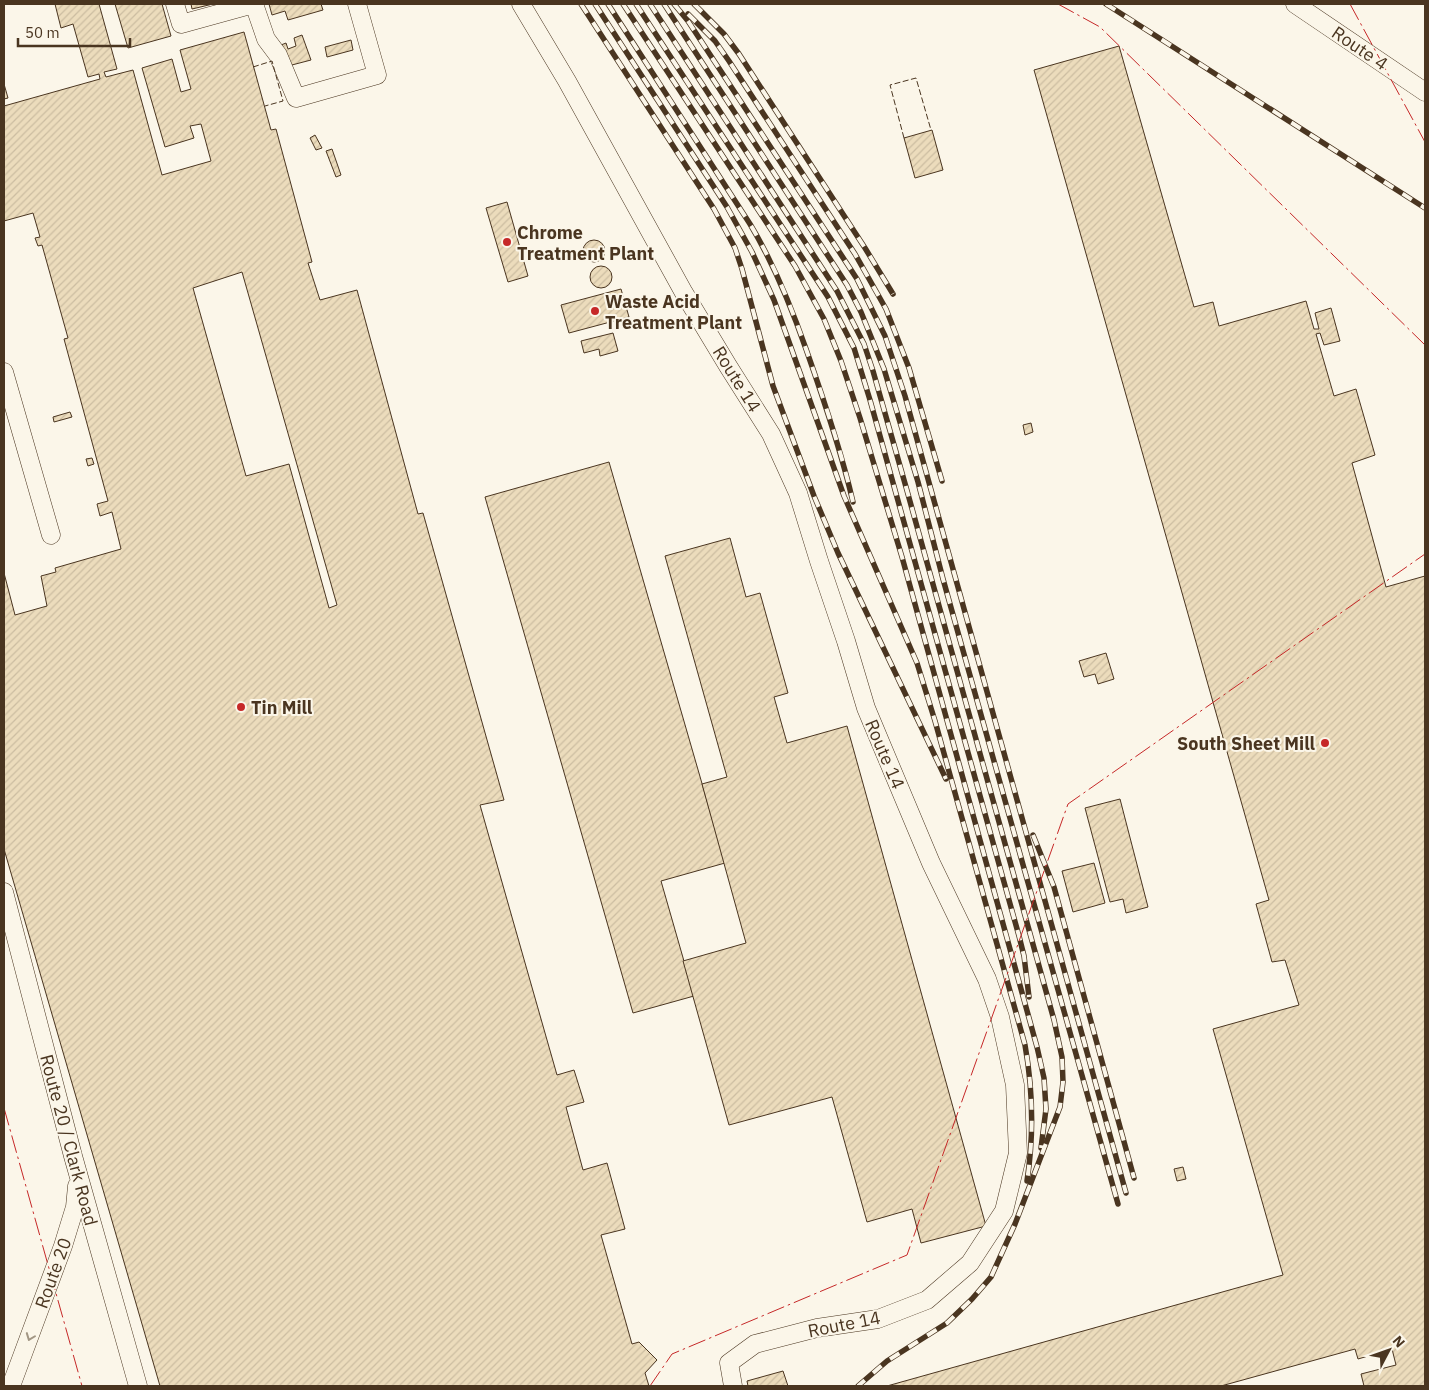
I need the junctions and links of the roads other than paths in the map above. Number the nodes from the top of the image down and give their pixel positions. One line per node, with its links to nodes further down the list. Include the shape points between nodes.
1 (175, 4): 2 (street, via 181,24)
2 (254, 4): 3 (street, via 266,39 278,55 296,98 378,75)
3 (357, 4)
4 (522, 4): 14 (street, Route 14, via 684,293 772,434 795,484 866,708 931,863 987,979 1000,1017 1015,1085 1018,1153 1004,1211 970,1263 927,1300 878,1319 818,1328 755,1344 729,1363)
5 (1296, 4): 6 (street, Route 4)
6 (1425, 92)
7 (4, 372): 8 (street)
8 (51, 535)
9 (4, 892): 10 (street, Route 20 / Clark Road)
10 (8, 926): 11 (street, Route 20 / Clark Road)
11 (73, 1156): 12 (street, Route 20, one-way to 12, via 77,1191 72,1219); 13 (street, Route 20 / Clark Road)
12 (11, 1386)
13 (138, 1386)
14 (733, 1386)

